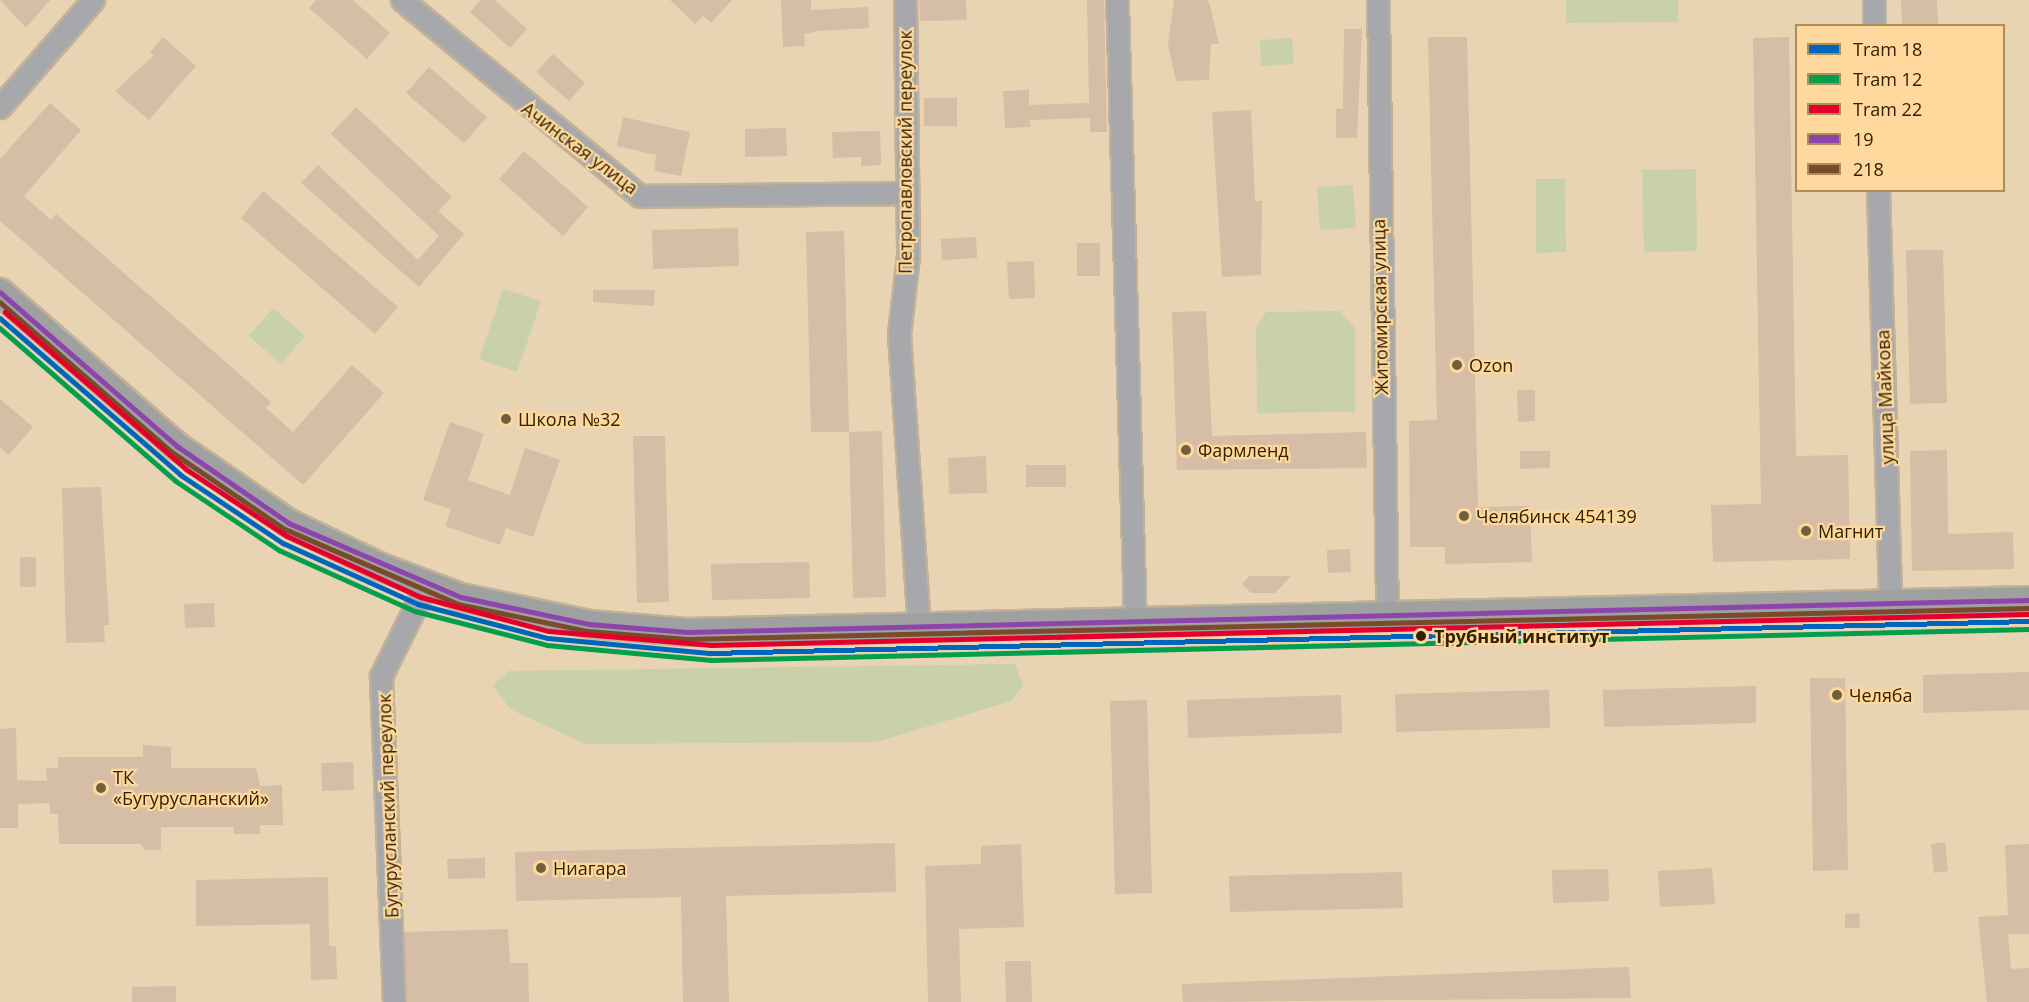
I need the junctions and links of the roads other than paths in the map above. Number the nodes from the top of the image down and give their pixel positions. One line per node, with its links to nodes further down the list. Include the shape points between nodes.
1 (93, 0): 8 (street)
2 (402, 0): 10 (street, Ачинская улица, via 640,196)
3 (904, 0): 10 (street, Петропавловский переулок)
4 (1117, 0): 16 (street)
5 (1378, 0): 15 (street, Житомирская улица)
6 (1874, 0): 7 (street)
7 (1874, 24)
8 (0, 107)
9 (1878, 192): 14 (street, улица Майкова)
10 (905, 193): 17 (street, Петропавловский переулок, via 908,256 898,334 900,409)
11 (0, 292): 12 (main road, via 177,446 238,491 338,548)
12 (426, 585): 17 (main road, via 503,609 636,630); 18 (street, Бугурусланский переулок, via 381,676 386,704)
13 (2029, 600): 14 (main road)
14 (1890, 604): 15 (main road)
15 (1387, 614): 16 (main road)
16 (1135, 621): 17 (main road)
17 (919, 627)
18 (394, 1002)

